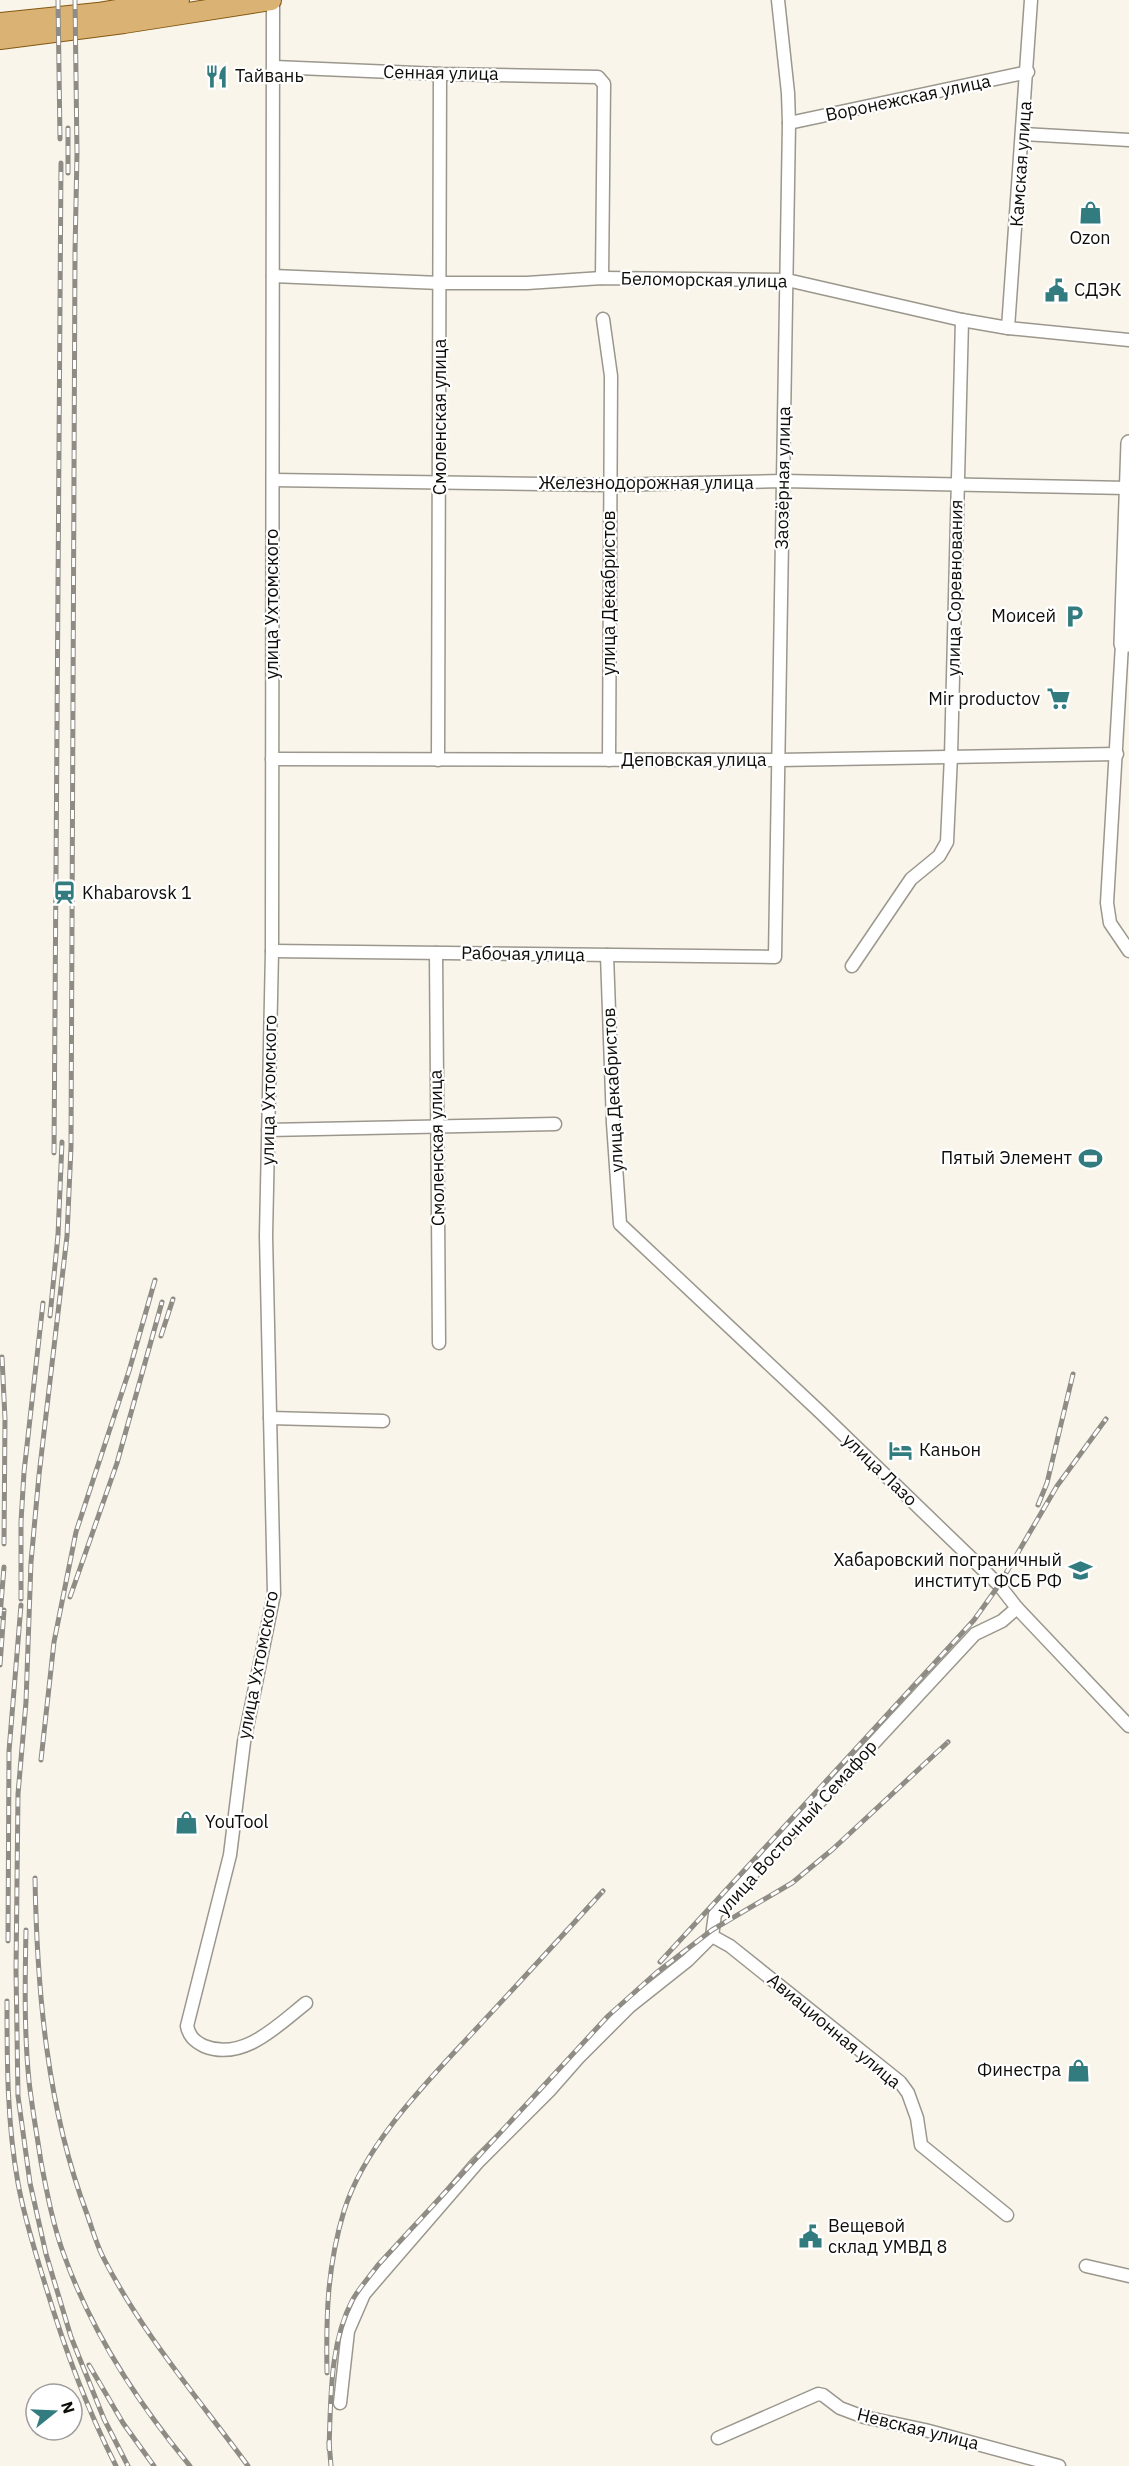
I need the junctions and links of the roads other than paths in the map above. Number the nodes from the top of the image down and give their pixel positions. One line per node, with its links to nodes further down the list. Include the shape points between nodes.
1 (179, 0): 5 (main road)
2 (272, 0): 6 (main road); 7 (street, улица Ухтомского)
3 (777, 0): 10 (street, Заозёрная улица)
4 (1031, 0): 8 (street, Камская улица)
5 (0, 23)
6 (0, 39)
7 (274, 67): 9 (street, Сенная улица); 13 (street, улица Ухтомского)
8 (1028, 72): 10 (street, Воронежская улица); 11 (street, Камская улица)
9 (440, 74): 14 (street, Сенная улица, via 593,75 602,79); 16 (street, Смоленская улица)
10 (789, 123): 15 (street, Заозёрная улица)
11 (1023, 134): 12 (street); 19 (street, Камская улица)
12 (1129, 140)
13 (273, 276): 16 (street, Беломорская улица); 22 (street, улица Ухтомского)
14 (602, 278): 15 (street, Беломорская улица); 16 (street, Беломорская улица)
15 (787, 280): 18 (street, Беломорская улица); 23 (street, Заозёрная улица)
16 (441, 283): 24 (street, Смоленская улица)
17 (603, 319): 26 (street, улица Декабристов, via 611,376)
18 (962, 320): 19 (street, Беломорская улица); 25 (street, улица Соревнования)
19 (1008, 328): 20 (street, Беломорская улица)
20 (1129, 340)
21 (1129, 443): 27 (street)
22 (273, 480): 24 (street, Железнодорожная улица); 31 (street, улица Ухтомского)
23 (783, 481): 25 (street, Железнодорожная улица); 26 (street, Железнодорожная улица); 34 (street, Заозёрная улица)
24 (440, 482): 26 (street, Железнодорожная улица); 32 (street, Смоленская улица)
25 (957, 484): 27 (street, Железнодорожная улица); 30 (street, улица Соревнования)
26 (609, 485): 33 (street, улица Декабристов)
27 (1127, 488): 28 (street)
28 (1126, 644): 29 (street)
29 (1116, 754): 30 (street, Деповская улица); 36 (street, via 1107,903 1110,923)
30 (951, 756): 34 (street, Деповская улица); 40 (street, улица Соревнования, via 947,842 939,856 911,879)
31 (272, 759): 32 (street, Деповская улица); 35 (street, улица Ухтомского)
32 (438, 760): 33 (street, Деповская улица)
33 (609, 760): 34 (street, Деповская улица)
34 (779, 760): 39 (street, Заозёрная улица)
35 (272, 951): 37 (street, Рабочая улица); 43 (street, улица Ухтомского)
36 (1129, 951)
37 (436, 952): 38 (street, Рабочая улица); 42 (street, Смоленская улица)
38 (607, 955): 39 (street, Рабочая улица); 44 (street, улица Декабристов)
39 (775, 957)
40 (852, 966)
41 (555, 1124): 42 (street)
42 (436, 1126): 43 (street); 45 (street, Смоленская улица)
43 (268, 1130): 46 (street, улица Ухтомского)
44 (620, 1224): 48 (street, улица Лазо, via 999,1585)
45 (439, 1343)
46 (270, 1418): 47 (street); 51 (street, улица Ухтомского, via 274,1594 244,1742 230,1855 187,2026 196,2042 213,2050 237,2049 262,2037)
47 (383, 1421)
48 (1017, 1608): 49 (street, улица Лазо); 50 (street, улица Восточный Семафор, via 1002,1621 975,1634 715,1914)
49 (1129, 1726)
50 (712, 1936): 52 (street, Авиационная улица, via 730,1946 900,2082 917,2118 921,2145); 55 (street, улица Восточный Семафор, via 630,2006 578,2058 477,2163 364,2294 348,2331)
51 (306, 2003)
52 (1007, 2215)
53 (1086, 2266): 54 (street)
54 (1129, 2276)
55 (340, 2403)
56 (718, 2438): 57 (street, Невская улица, via 818,2394 864,2417)
57 (1059, 2466)

